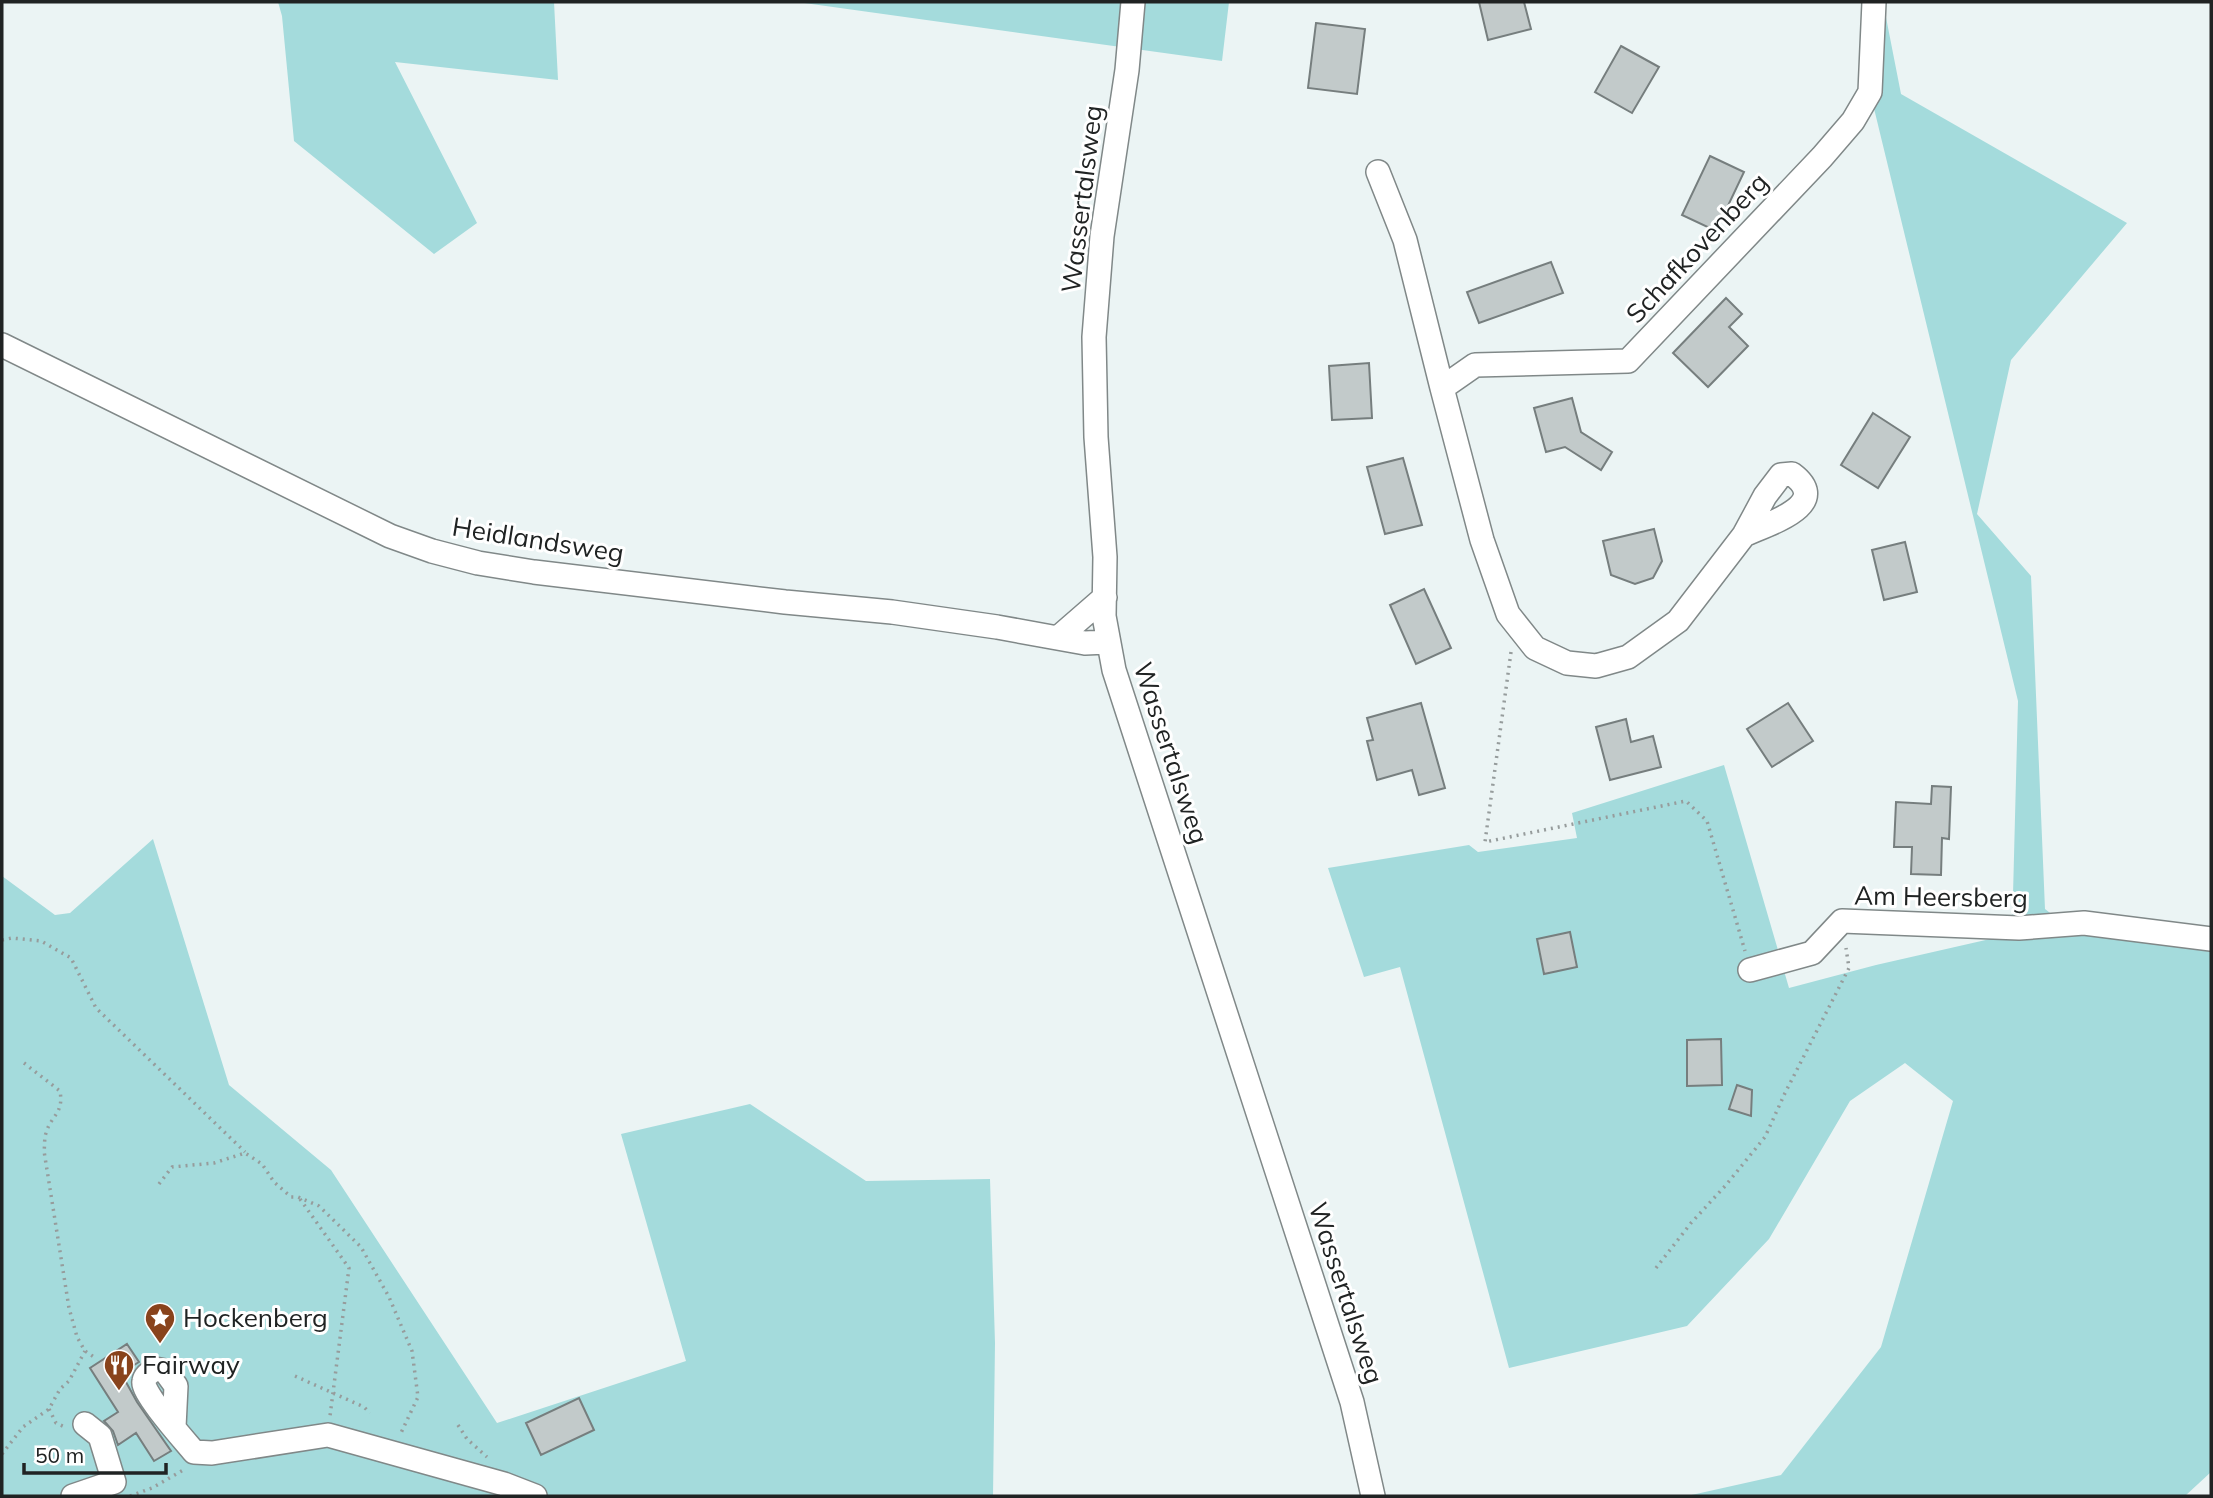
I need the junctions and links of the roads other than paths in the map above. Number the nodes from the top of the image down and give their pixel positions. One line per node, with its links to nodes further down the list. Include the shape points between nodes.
1 (1133, 2): 7 (street, Wassertalsweg, via 1102,236 1094,337)
2 (1874, 2): 5 (street, Schafkovenberg, via 1870,92 1853,121 1628,362 1475,365)
3 (1378, 172): 5 (street, via 1405,240)
4 (2, 345): 8 (street, Heidlandsweg, via 390,536 432,551 534,572 892,612)
5 (1442, 388): 6 (street, via 1482,540 1508,614 1535,648 1567,663 1596,666 1628,657 1678,621)
6 (1744, 535)
7 (1105, 597): 8 (street); 9 (street, Wassertalsweg)
8 (1059, 637): 9 (street, Heidlandsweg)
9 (1107, 642): 16 (street, Wassertalsweg, via 1352,1402)
10 (2211, 939): 11 (street, Am Heersberg, via 2084,923 2020,928 1842,921 1812,953)
11 (1750, 970)
12 (85, 1424): 14 (street, via 100,1436 114,1482)
13 (174, 1427): 15 (street, via 194,1452 328,1435)
14 (73, 1496)
15 (536, 1496)
16 (1373, 1496)

